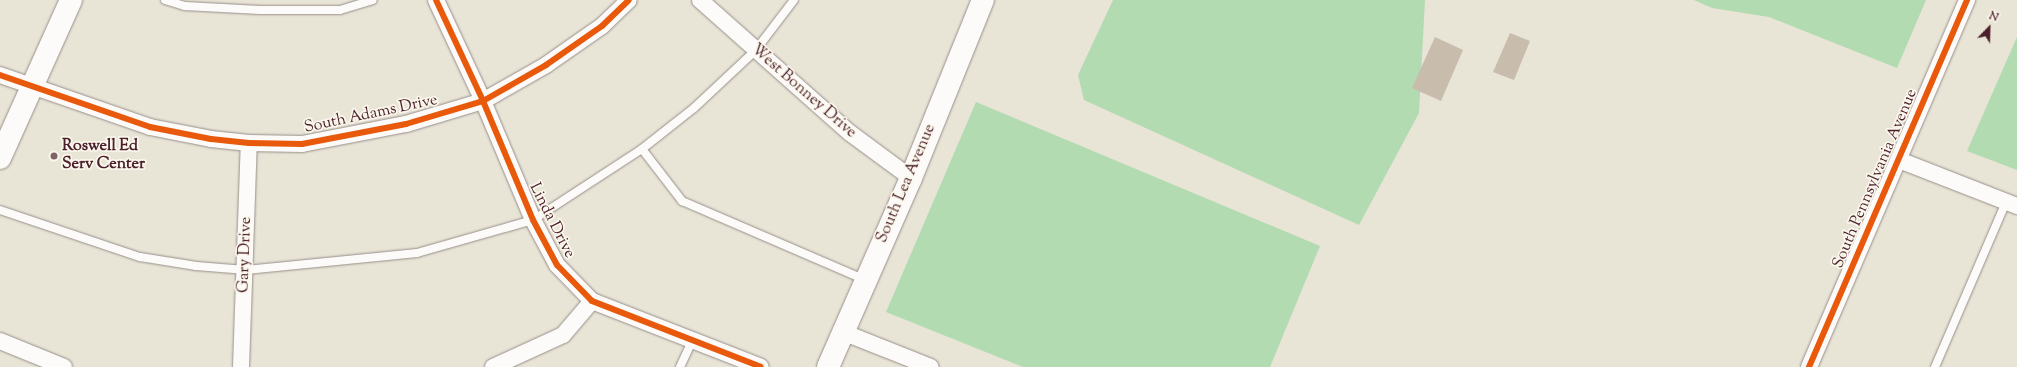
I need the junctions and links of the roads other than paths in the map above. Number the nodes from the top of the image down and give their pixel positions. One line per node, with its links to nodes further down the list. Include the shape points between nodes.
1 (71, 0): 12 (street)
2 (165, 0): 3 (lane, via 185,6 340,10)
3 (372, 0)
4 (436, 0): 13 (street, Linda Drive)
5 (629, 0): 13 (street, South Adams Drive, via 602,26 553,60)
6 (700, 0): 10 (street, West Bonney Drive)
7 (794, 0): 10 (lane)
8 (983, 0): 18 (street, South Lea Avenue)
9 (1966, 0): 17 (street, South Pennsylvania Avenue)
10 (755, 51): 15 (lane, via 694,108); 18 (street, West Bonney Drive, via 850,133)
11 (0, 75): 12 (street, South Adams Drive)
12 (31, 87): 14 (street, South Adams Drive, via 150,127); 16 (street)
13 (483, 101): 14 (street, South Adams Drive, via 406,124 328,140 302,144); 21 (street, Linda Drive)
14 (249, 143): 22 (street, Gary Drive)
15 (642, 149): 21 (lane); 23 (lane, via 682,201)
16 (0, 158)
17 (1899, 160): 19 (street); 35 (street, South Pennsylvania Avenue)
18 (911, 178): 23 (street, South Lea Avenue)
19 (2011, 204): 36 (lane)
20 (0, 210): 22 (lane, via 140,257)
21 (533, 220): 22 (lane, via 417,253); 24 (street, Linda Drive, via 557,265)
22 (246, 270): 29 (street, Gary Drive)
23 (865, 280): 25 (street, South Lea Avenue)
24 (592, 301): 26 (street, Linda Drive); 30 (street, via 564,335)
25 (845, 333): 33 (street, South Lea Avenue); 34 (street)
26 (692, 341): 31 (lane); 32 (street, Linda Drive)
27 (0, 342): 28 (street)
28 (64, 367)
29 (242, 367)
30 (493, 367)
31 (680, 367)
32 (761, 367)
33 (828, 367)
34 (931, 367)
35 (1808, 367)
36 (1935, 367)

